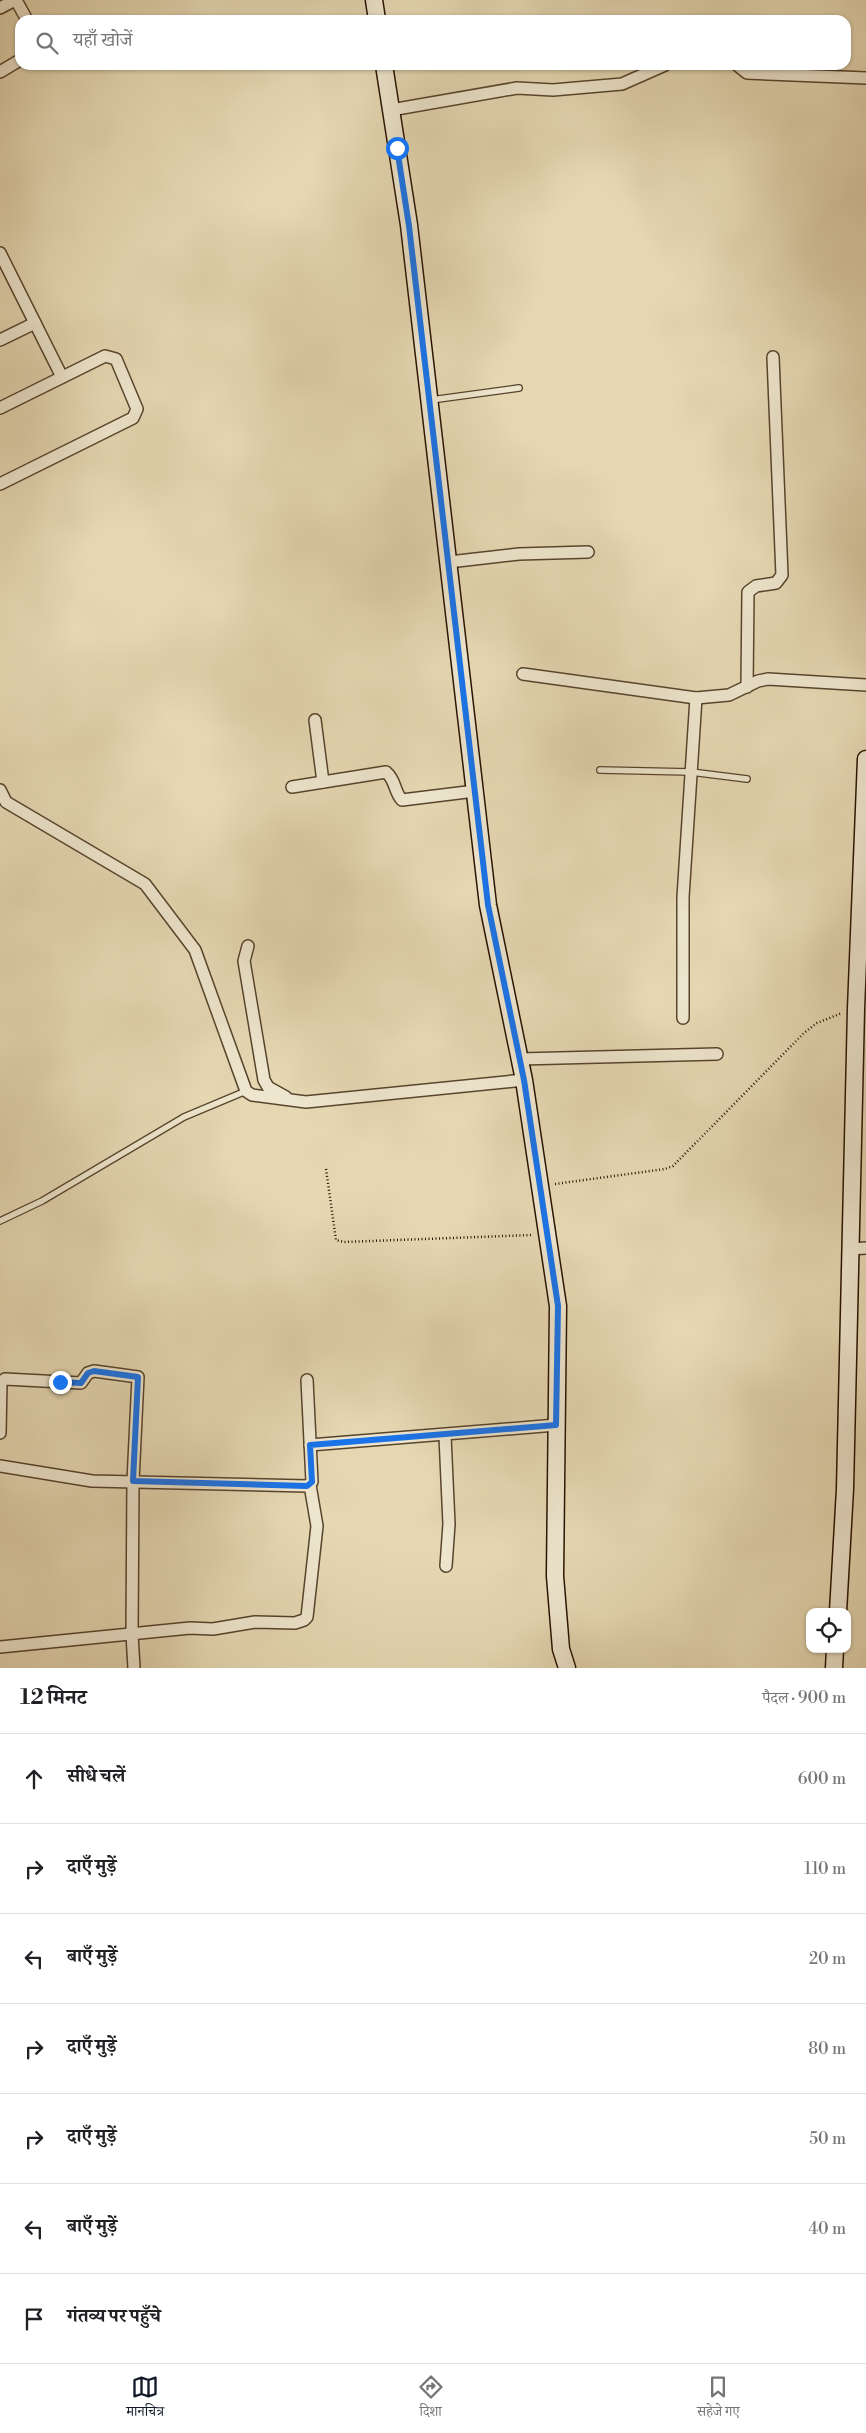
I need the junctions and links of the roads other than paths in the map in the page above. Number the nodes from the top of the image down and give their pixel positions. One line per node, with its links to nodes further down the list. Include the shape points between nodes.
1 (15, 0): 3 (street); 4 (street)
2 (374, 0): 5 (street)
3 (0, 8)
4 (24, 15)
5 (376, 15)
6 (15, 63): 10 (street)
7 (385, 70): 12 (street)
8 (654, 70): 12 (street, via 622,84 553,90 517,88)
9 (743, 70): 11 (street, via 747,73)
10 (0, 72)
11 (866, 78)
12 (391, 110): 20 (street, via 409,226)
13 (0, 253): 14 (street)
14 (4, 272): 15 (street)
15 (35, 323): 16 (street); 18 (street)
16 (0, 340)
17 (773, 357): 27 (street, via 782,575 776,583 756,586 748,592)
18 (62, 377): 21 (street); 22 (street, via 111,356 116,359 137,409 136,414)
19 (519, 388): 20 (lane)
20 (429, 400): 24 (street)
21 (0, 408)
22 (0, 484)
23 (588, 552): 24 (street, via 519,554)
24 (449, 562): 37 (street)
25 (523, 674): 28 (street)
26 (866, 685): 27 (street, via 768,679)
27 (747, 687): 28 (street, via 728,695)
28 (696, 698): 32 (street)
29 (315, 720): 34 (street)
30 (866, 758): 38 (street)
31 (600, 770): 32 (lane)
32 (691, 772): 33 (lane); 41 (street, via 683,897)
33 (748, 779)
34 (323, 782): 35 (street); 37 (street, via 386,772 392,777 402,800)
35 (292, 787)
36 (0, 790): 46 (street, via 6,802 145,884 195,950)
37 (475, 791): 43 (street, via 488,905)
38 (864, 869): 40 (street)
39 (248, 946): 47 (street, via 244,961 264,1080 268,1087)
40 (859, 1014): 44 (street)
41 (683, 1018)
42 (716, 1054): 43 (street)
43 (520, 1059): 45 (street)
44 (860, 1068): 49 (street)
45 (524, 1080): 47 (street, via 306,1102); 51 (street, via 558,1306)
46 (246, 1091): 47 (street, via 252,1095); 48 (lane, via 184,1116 42,1202)
47 (292, 1100)
48 (0, 1221)
49 (858, 1249): 59 (street)
50 (307, 1380): 54 (street)
51 (556, 1425): 53 (street); 64 (street, via 556,1576 561,1649)
52 (0, 1433): 56 (street, via 1,1382 5,1379 78,1383 84,1381 90,1371 135,1375 139,1380)
53 (445, 1436): 54 (street); 58 (street, via 449,1524)
54 (310, 1445): 57 (street)
55 (0, 1466): 56 (street, via 92,1481)
56 (133, 1481): 57 (street); 60 (street)
57 (310, 1485): 60 (street, via 317,1534 304,1620 295,1623 255,1622 214,1630 190,1628)
58 (446, 1566)
59 (838, 1608)
60 (132, 1634): 61 (street); 63 (street)
61 (0, 1647)
62 (836, 1653): 65 (street)
63 (134, 1668)
64 (566, 1668)
65 (834, 1668)

